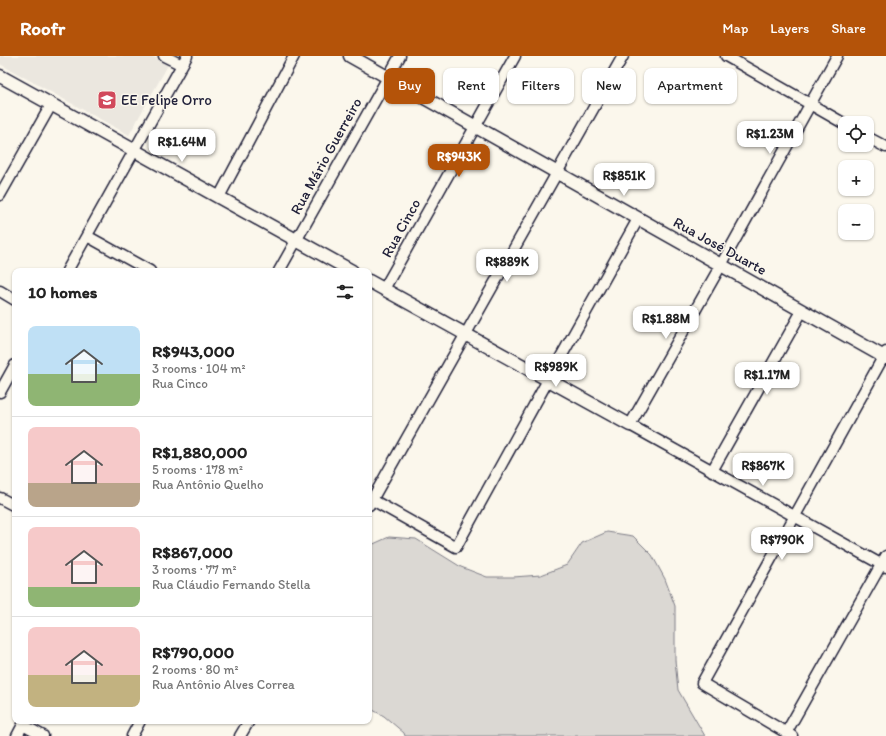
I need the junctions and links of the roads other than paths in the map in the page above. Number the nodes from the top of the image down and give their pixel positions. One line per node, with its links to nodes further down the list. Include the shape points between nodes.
1 (164, 56): 10 (street)
2 (187, 56): 10 (street)
3 (294, 56): 25 (street)
4 (350, 56): 13 (street, Rua José Duarte)
5 (400, 56): 11 (street, Rua Mário Guerreiro)
6 (515, 56): 19 (street, Rua Cinco)
7 (623, 56): 23 (street)
8 (726, 56): 17 (street)
9 (837, 56): 17 (street)
10 (182, 65): 22 (street)
11 (393, 68)
12 (0, 76): 15 (street)
13 (384, 76)
14 (384, 85): 28 (street, Rua Mário Guerreiro)
15 (51, 104): 22 (street); 24 (street)
16 (434, 104): 19 (street, Rua José Duarte)
17 (810, 104): 18 (street); 29 (street)
18 (838, 120)
19 (475, 127): 23 (street, Rua José Duarte); 35 (street, Rua Cinco)
20 (874, 141): 21 (street)
21 (886, 147)
22 (134, 151): 25 (street); 27 (street)
23 (557, 173): 26 (street, Rua José Duarte); 39 (street)
24 (0, 195)
25 (219, 197): 28 (street)
26 (638, 219): 29 (street, Rua José Duarte); 42 (street)
27 (87, 236): 30 (street); 31 (street)
28 (296, 240): 32 (street, Rua Mário Guerreiro); 33 (street)
29 (722, 265): 38 (street, Rua José Duarte); 44 (street)
30 (69, 268)
31 (145, 268)
32 (281, 268)
33 (347, 268)
34 (372, 283): 35 (street)
35 (384, 289): 39 (street)
36 (0, 291): 37 (street)
37 (12, 298)
38 (802, 311): 40 (street, Rua José Duarte); 45 (street)
39 (466, 334): 42 (street); 47 (street)
40 (885, 356): 50 (street)
41 (12, 370): 43 (street)
42 (548, 380): 44 (street); 48 (street, via 456,547)
43 (0, 392)
44 (630, 425): 45 (street)
45 (712, 471): 50 (street)
46 (0, 498): 49 (street)
47 (372, 498)
48 (372, 502)
49 (12, 504)
50 (795, 516): 51 (street); 56 (street, via 702,683)
51 (884, 562): 56 (street)
52 (23, 724): 57 (street)
53 (25, 724): 58 (street)
54 (138, 724): 59 (street)
55 (247, 724): 60 (street)
56 (789, 734)
57 (17, 736)
58 (43, 736)
59 (132, 736)
60 (240, 736)

